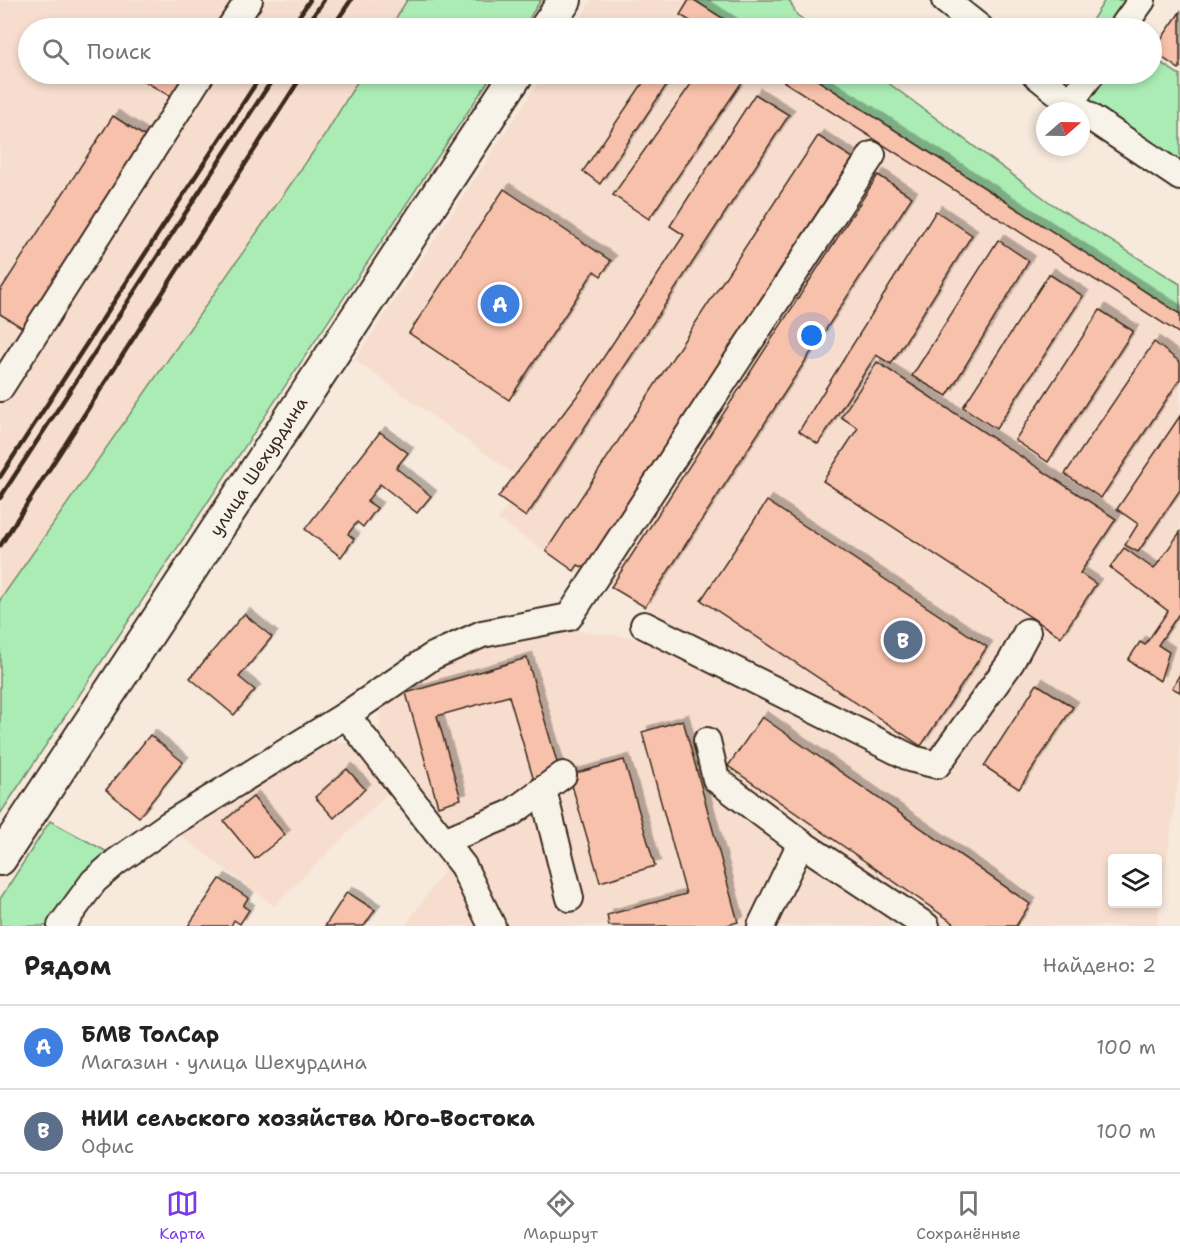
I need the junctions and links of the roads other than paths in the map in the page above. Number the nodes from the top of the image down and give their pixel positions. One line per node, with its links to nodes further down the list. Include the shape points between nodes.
1 (249, 0): 5 (street)
2 (565, 0): 6 (main road)
3 (945, 0): 7 (street)
4 (1142, 0): 8 (street)
5 (237, 18)
6 (553, 18)
7 (968, 18)
8 (1129, 18)
9 (195, 84): 18 (street)
10 (510, 84): 25 (main road, улица Шехурдина)
11 (1048, 84): 13 (street)
12 (1087, 84): 14 (street)
13 (1070, 102)
14 (1080, 102)
15 (1090, 116): 17 (street)
16 (872, 155): 21 (street, via 569,617 482,634 433,656)
17 (1180, 177)
18 (0, 388)
19 (644, 625): 20 (street, via 913,759 937,765 1011,662)
20 (1027, 632)
21 (346, 715): 23 (street); 27 (street, via 116,862 94,881)
22 (706, 741): 24 (street, via 716,779)
23 (444, 841): 26 (street, via 510,814 553,783); 28 (street, via 463,866)
24 (801, 843): 29 (street); 30 (street)
25 (0, 859)
26 (570, 898)
27 (61, 926)
28 (492, 926)
29 (761, 926)
30 (926, 926)

